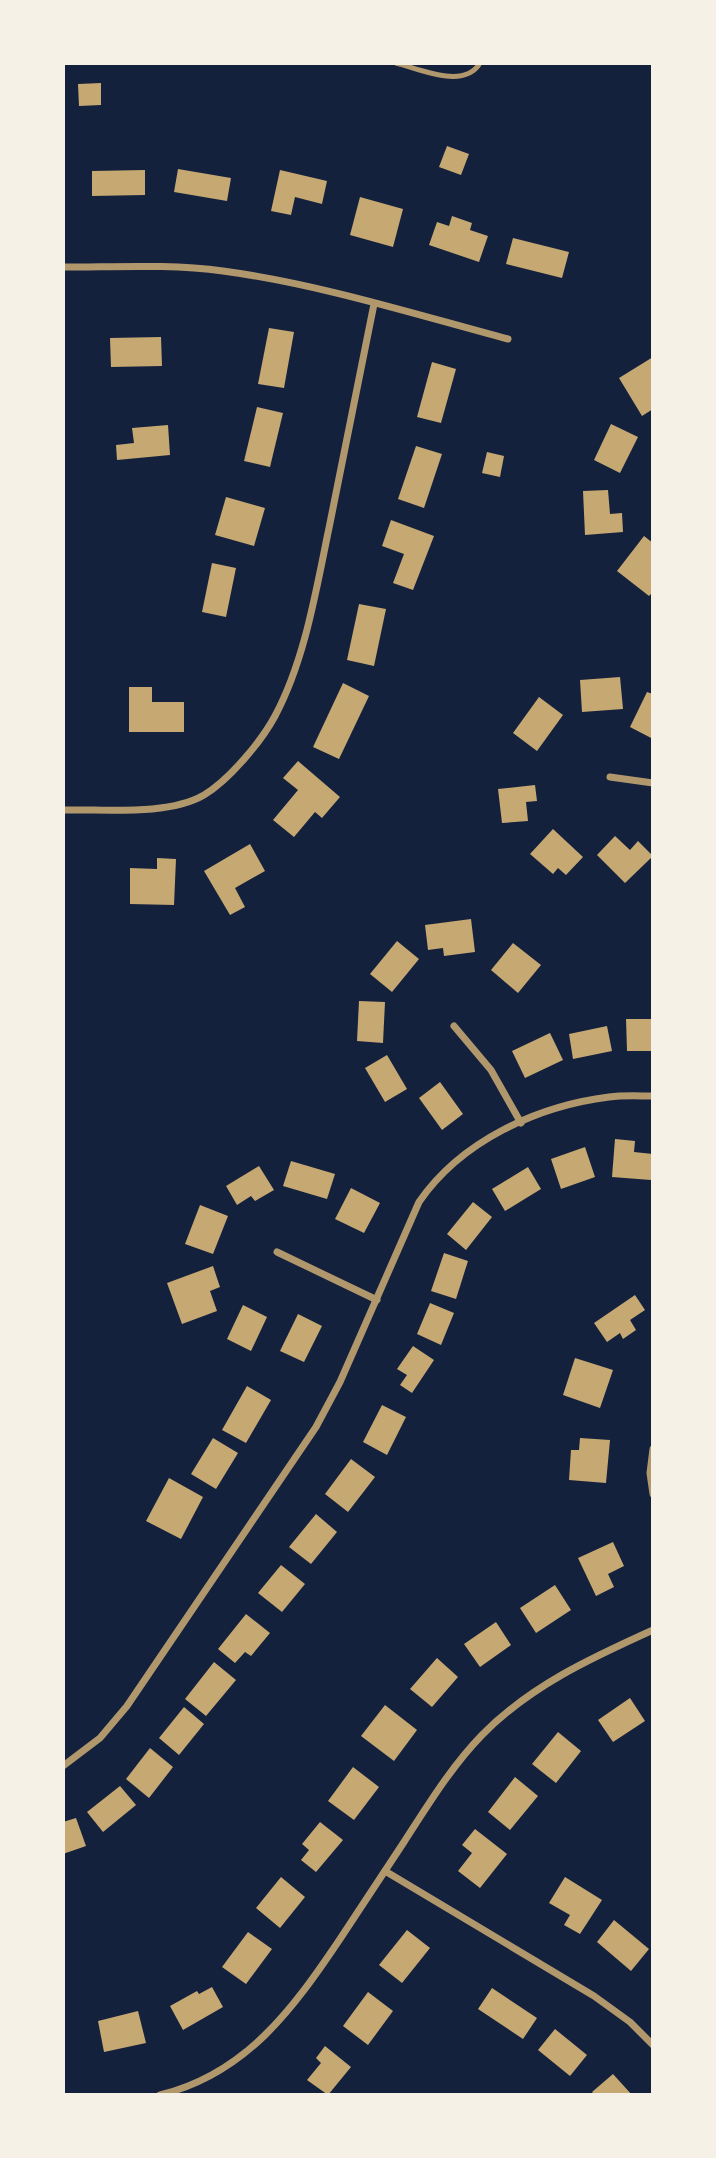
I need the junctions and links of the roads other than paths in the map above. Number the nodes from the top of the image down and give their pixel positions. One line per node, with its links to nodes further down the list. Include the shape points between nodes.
1 (396, 63): 2 (lane, via 453,77 466,76)
2 (480, 63)
3 (63, 267): 4 (street, via 222,271)
4 (374, 304): 5 (street); 8 (street, via 321,565 302,644 275,717 216,786 184,804)
5 (508, 339)
6 (610, 777): 7 (street)
7 (653, 783)
8 (63, 810)
9 (454, 1026): 11 (street, via 491,1070)
10 (653, 1096): 11 (street, via 580,1102)
11 (521, 1123): 13 (street, via 462,1155 433,1180)
12 (277, 1252): 13 (street)
13 (376, 1300): 17 (street, via 316,1427 127,1706 100,1738)
14 (653, 1449): 15 (street)
15 (653, 1494)
16 (653, 1630): 18 (street, via 555,1678 504,1715 452,1770)
17 (63, 1766)
18 (385, 1871): 19 (street, via 594,1996); 20 (street, via 318,1971 267,2035 236,2061 200,2081)
19 (653, 2045)
20 (160, 2095)

